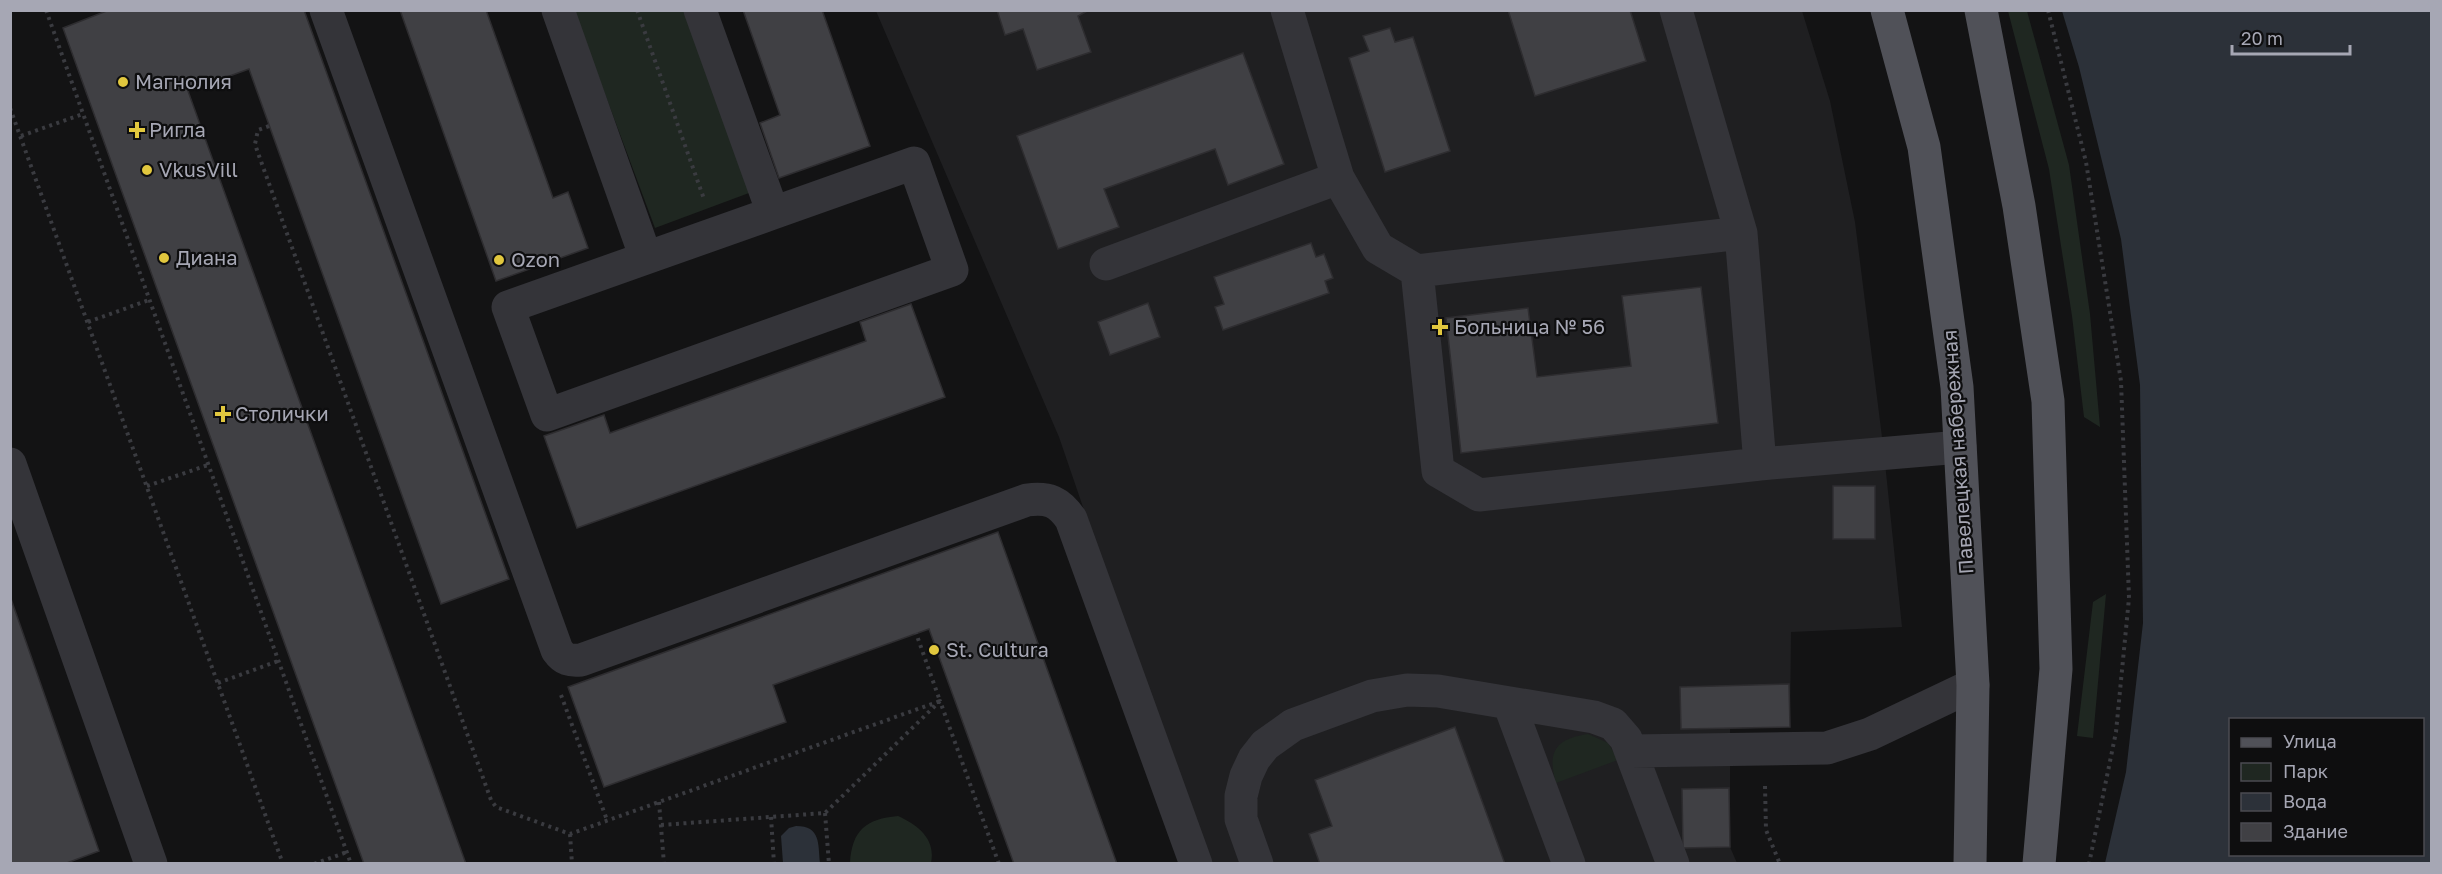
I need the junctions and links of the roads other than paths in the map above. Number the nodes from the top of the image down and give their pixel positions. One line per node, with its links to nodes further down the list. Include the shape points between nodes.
1 (326, 10): 21 (street, via 563,658 581,660 1027,500 1052,500 1071,519)
2 (558, 10): 11 (street)
3 (700, 10): 9 (street)
4 (1287, 10): 8 (street)
5 (1676, 10): 10 (street)
6 (1887, 10): 14 (main road, Павелецкая набережная, via 1924,147 1957,387)
7 (1981, 10): 26 (main road, via 2019,206 2048,401 2056,669)
8 (1338, 178): 12 (street); 13 (street, via 1378,248)
9 (773, 213): 11 (street); 11 (street, via 914,163 952,270 547,415 508,307)
10 (1741, 233): 13 (street); 16 (street)
11 (646, 258)
12 (1106, 264)
13 (1417, 271): 16 (street, via 1438,471 1479,495)
14 (1960, 447): 16 (street); 17 (main road, Павелецкая набережная)
15 (10, 464): 20 (street)
16 (1760, 464)
17 (1972, 685): 19 (street, via 1840,745 1806,750); 25 (main road, Павелецкая набережная)
18 (1509, 703): 19 (street, via 1605,720 1621,731); 22 (street, via 1438,691 1390,692 1293,725 1277,735 1254,759 1241,796 1241,819); 23 (street)
19 (1631, 751): 24 (street)
20 (151, 864)
21 (1196, 864)
22 (1257, 864)
23 (1569, 864)
24 (1673, 864)
25 (1970, 864)
26 (2039, 864)

